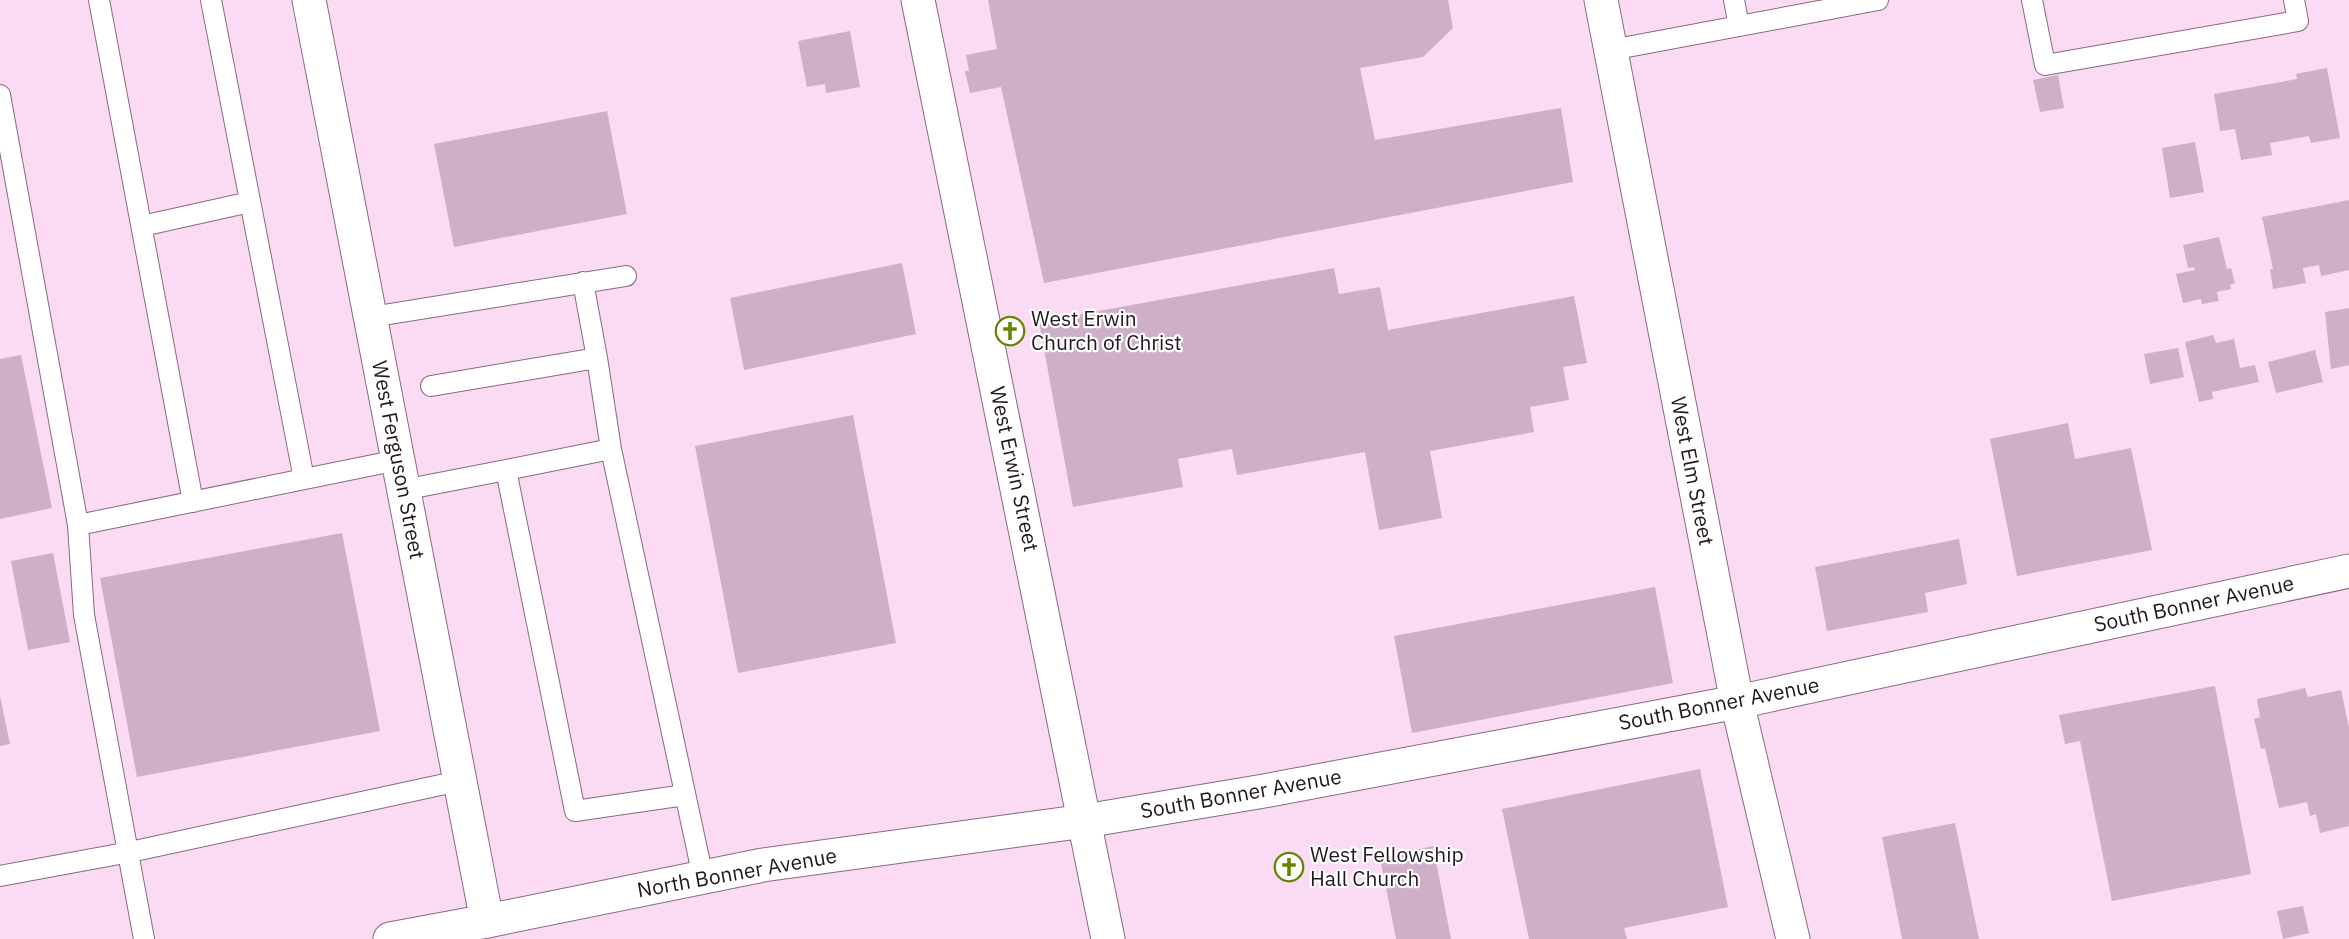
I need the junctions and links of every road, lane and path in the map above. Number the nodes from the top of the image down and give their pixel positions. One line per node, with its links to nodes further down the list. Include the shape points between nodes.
1 (99, 0): 14 (lane)
2 (211, 0): 13 (lane)
3 (309, 0): 17 (main road, West Ferguson Street)
4 (918, 0): 30 (main road, West Erwin Street)
5 (1601, 0): 11 (main road, West Elm Street)
6 (1734, 0): 10 (lane)
7 (1878, 0): 10 (lane)
8 (2032, 0): 9 (lane, via 2045,65 2298,21)
9 (2294, 0)
10 (1739, 26): 11 (lane)
11 (1611, 50): 27 (main road, West Elm Street)
12 (0, 94): 25 (lane)
13 (250, 202): 14 (lane); 23 (lane)
14 (142, 226): 24 (lane)
15 (626, 276): 16 (lane)
16 (583, 282): 17 (lane); 18 (lane)
17 (370, 317): 22 (main road, West Ferguson Street)
18 (597, 358): 19 (lane); 20 (lane)
19 (431, 386)
20 (611, 449): 21 (lane); 29 (lane)
21 (506, 470): 22 (lane); 29 (lane, via 575,811)
22 (401, 475): 23 (lane); 28 (main road, West Ferguson Street)
23 (304, 479): 24 (lane)
24 (193, 502): 25 (lane)
25 (78, 525): 31 (lane, via 84,615)
26 (2349, 571): 27 (main road, South Bonner Avenue)
27 (1737, 702): 30 (main road, South Bonner Avenue); 38 (main road, West Elm Street)
28 (459, 781): 31 (lane); 34 (main road, West Ferguson Street)
29 (685, 795): 33 (lane)
30 (1086, 821): 33 (main road, North Bonner Avenue, via 763,865); 37 (main road, West Erwin Street)
31 (130, 852): 32 (lane); 35 (lane)
32 (0, 876)
33 (703, 877): 34 (main road, North Bonner Avenue)
34 (487, 921): 36 (main road, North Bonner Avenue)
35 (144, 939)
36 (390, 939)
37 (1108, 939)
38 (1794, 939)

